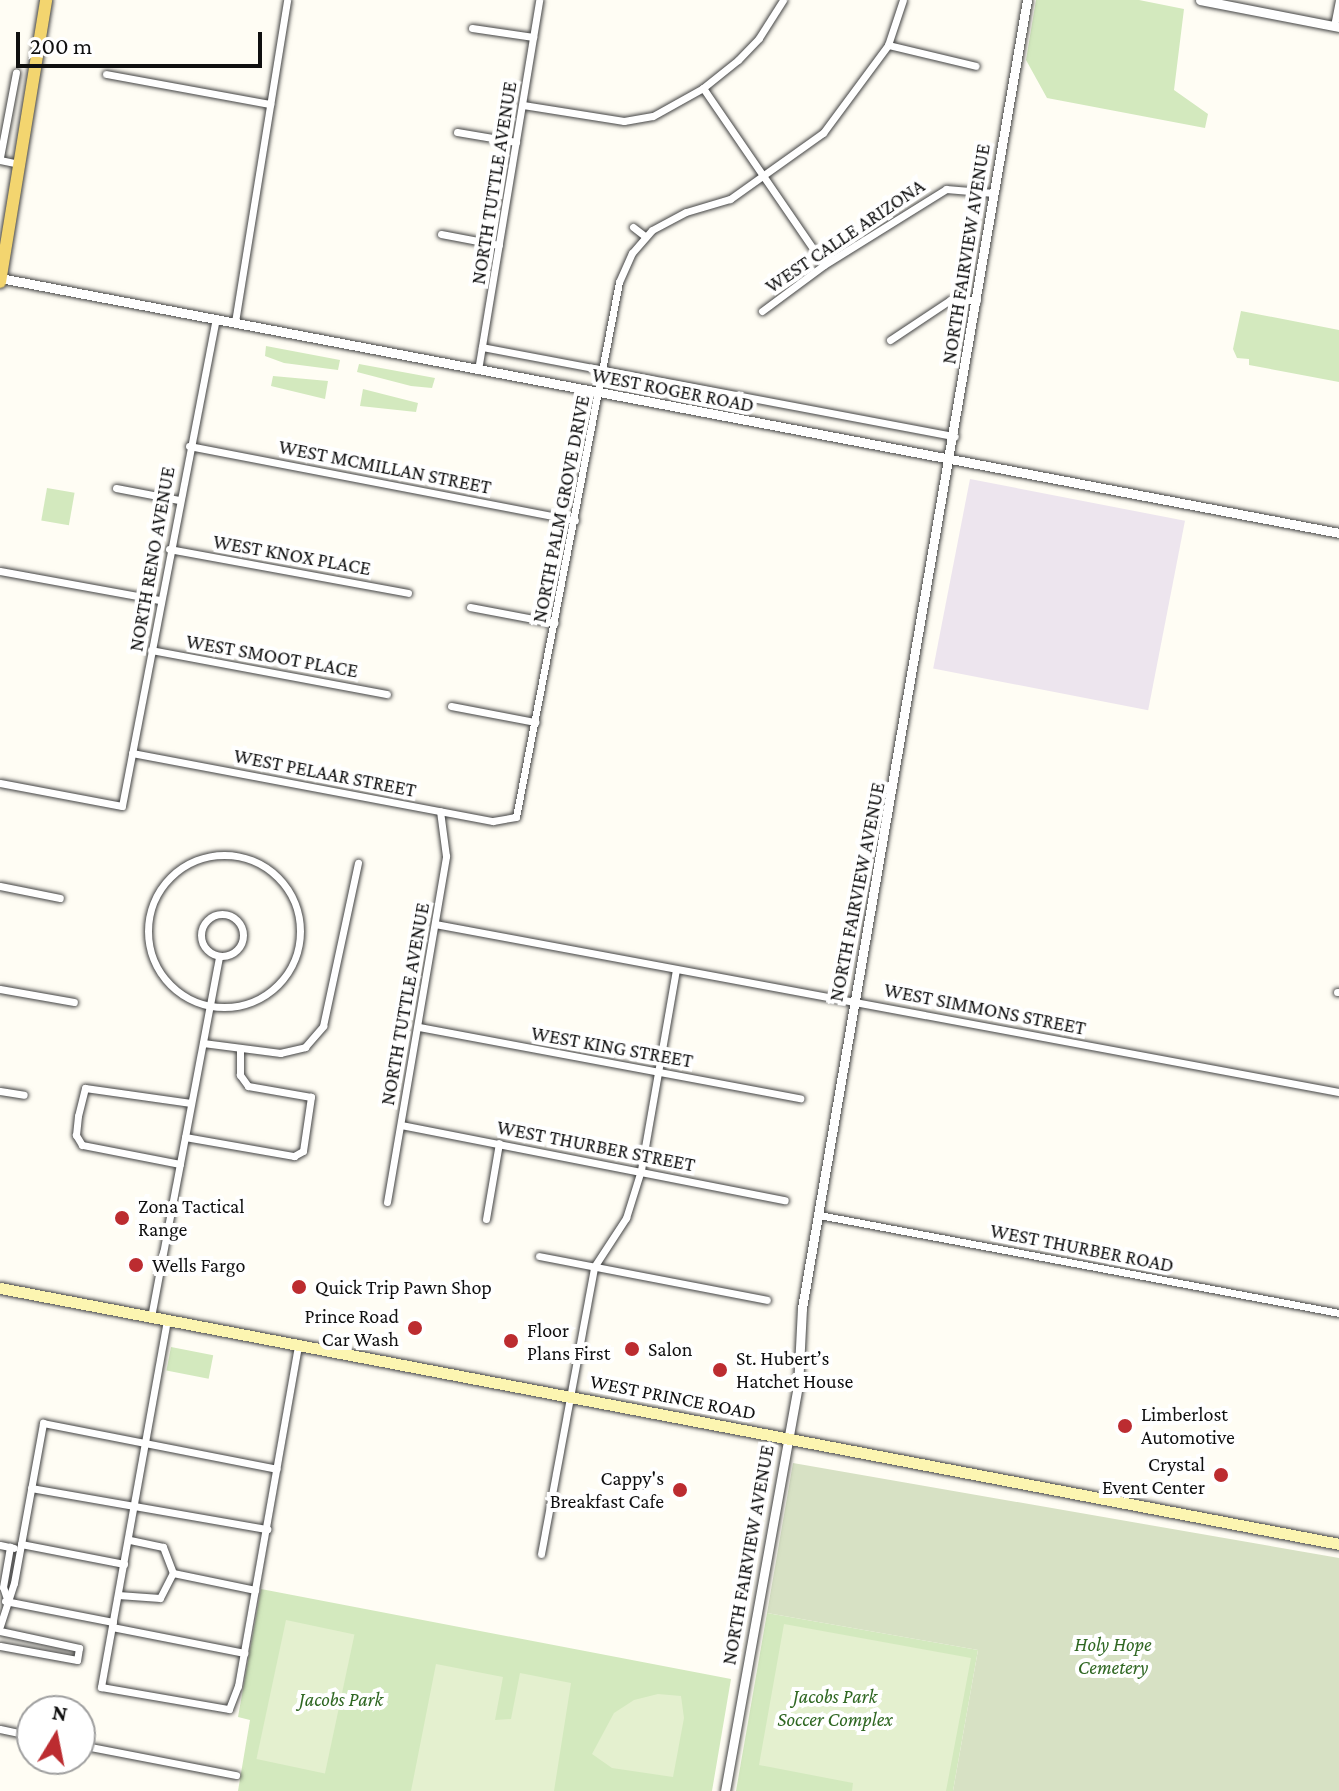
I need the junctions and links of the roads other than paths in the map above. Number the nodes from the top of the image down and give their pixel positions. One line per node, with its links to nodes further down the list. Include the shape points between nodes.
1 (46, 0): 22 (main road)
2 (287, 0): 17 (street)
3 (539, 0): 11 (street, NORTH TUTTLE AVENUE)
4 (783, 0): 16 (street, via 759,38)
5 (903, 0): 12 (street, NORTH PALM GROVE DRIVE)
6 (1027, 0): 24 (street, NORTH FAIRVIEW AVENUE)
7 (1200, 0): 9 (street)
8 (1339, 0): 9 (street)
9 (1337, 26)
10 (472, 28): 11 (street)
11 (533, 37): 18 (street, NORTH TUTTLE AVENUE)
12 (888, 45): 13 (street); 23 (street, NORTH PALM GROVE DRIVE, via 823,133)
13 (976, 66)
14 (16, 72): 21 (street)
15 (106, 74): 17 (street)
16 (703, 88): 18 (street, via 653,116 624,121); 23 (street)
17 (270, 104): 34 (street)
18 (523, 105): 20 (street, NORTH TUTTLE AVENUE)
19 (457, 132): 20 (street)
20 (516, 142): 28 (street, NORTH TUTTLE AVENUE)
21 (0, 159): 22 (street)
22 (19, 164): 30 (main road)
23 (764, 177): 27 (street, NORTH PALM GROVE DRIVE, via 730,199 686,212); 29 (street)
24 (994, 193): 29 (street, WEST CALLE ARIZONA, via 946,189); 31 (street, NORTH FAIRVIEW AVENUE)
25 (633, 227): 27 (street)
26 (441, 234): 28 (street)
27 (646, 237): 38 (street, NORTH PALM GROVE DRIVE, via 619,282)
28 (499, 245): 36 (street, NORTH TUTTLE AVENUE)
29 (824, 265): 32 (street, WEST CALLE ARIZONA)
30 (0, 280): 33 (street, WEST ROGER ROAD)
31 (977, 300): 35 (street, via 950,300); 40 (street, NORTH FAIRVIEW AVENUE)
32 (762, 311)
33 (216, 319): 34 (street, WEST ROGER ROAD); 41 (street, NORTH RENO AVENUE)
34 (235, 322): 37 (street, WEST ROGER ROAD)
35 (890, 340)
36 (482, 347): 37 (street, NORTH TUTTLE AVENUE); 38 (street, WEST ROGER ROAD)
37 (478, 370): 39 (street, WEST ROGER ROAD)
38 (604, 370): 39 (street, NORTH PALM GROVE DRIVE); 40 (street, WEST ROGER ROAD)
39 (600, 394): 42 (street, WEST ROGER ROAD); 45 (street, NORTH PALM GROVE DRIVE)
40 (955, 436): 42 (street, NORTH FAIRVIEW AVENUE)
41 (189, 446): 44 (street, NORTH RENO AVENUE); 45 (street, WEST MCMILLAN STREET)
42 (951, 461): 46 (street, WEST ROGER ROAD); 69 (street, NORTH FAIRVIEW AVENUE)
43 (116, 488): 44 (street)
44 (179, 500): 47 (street, NORTH RENO AVENUE)
45 (575, 520): 52 (street, NORTH PALM GROVE DRIVE)
46 (1339, 533)
47 (169, 549): 49 (street, WEST KNOX PLACE); 50 (street, NORTH RENO AVENUE)
48 (0, 571): 50 (street)
49 (408, 593)
50 (159, 600): 53 (street, NORTH RENO AVENUE)
51 (470, 607): 52 (street)
52 (555, 623): 56 (street, NORTH PALM GROVE DRIVE)
53 (151, 650): 54 (street, WEST SMOOT PLACE); 57 (street, NORTH RENO AVENUE)
54 (387, 694)
55 (451, 706): 56 (street)
56 (535, 722): 60 (street, NORTH PALM GROVE DRIVE, via 521,806)
57 (132, 753): 58 (street, NORTH RENO AVENUE, via 122,806); 59 (street, WEST PELAAR STREET)
58 (0, 783)
59 (440, 811): 60 (street, WEST PELAAR STREET); 65 (street, NORTH TUTTLE AVENUE, via 446,856)
60 (513, 819): 61 (street)
61 (520, 827)
62 (358, 863): 74 (street, via 323,1026 305,1047 280,1053)
63 (0, 886): 64 (street)
64 (60, 898)
65 (435, 924): 67 (street, WEST SIMMONS STREET); 72 (street, NORTH TUTTLE AVENUE)
66 (219, 956): 66 (street, via 204,946 202,928 210,918 227,915 238,921 243,939 237,950); 71 (street)
67 (676, 970): 69 (street, WEST SIMMONS STREET); 75 (street)
68 (0, 989): 70 (street)
69 (854, 1001): 77 (street, WEST SIMMONS STREET); 88 (street, NORTH FAIRVIEW AVENUE)
70 (74, 1002)
71 (210, 1007): 71 (street, via 257,1002 276,989 295,960 300,936 290,892 276,875 233,855 206,856 178,870 155,897 148,918 151,954 161,974 175,990); 73 (street)
72 (419, 1027): 75 (street, WEST KING STREET); 81 (street, NORTH TUTTLE AVENUE)
73 (203, 1043): 74 (street); 80 (street)
74 (240, 1049): 82 (street, via 240,1075 248,1086 311,1097 303,1151 294,1156)
75 (658, 1071): 79 (street, WEST KING STREET); 85 (street)
76 (0, 1091): 78 (street)
77 (1339, 1092)
78 (24, 1095)
79 (800, 1098)
80 (191, 1103): 82 (street); 84 (street, via 85,1088 78,1116 76,1135 82,1145)
81 (401, 1125): 83 (street, WEST THURBER STREET); 87 (street, NORTH TUTTLE AVENUE)
82 (185, 1137): 84 (street)
83 (499, 1143): 85 (street, WEST THURBER STREET); 89 (street)
84 (180, 1164): 95 (street)
85 (641, 1170): 86 (street, WEST THURBER STREET); 91 (street, via 626,1218)
86 (785, 1200)
87 (387, 1202)
88 (819, 1215): 94 (street, WEST THURBER ROAD); 99 (street, NORTH FAIRVIEW AVENUE)
89 (486, 1219)
90 (539, 1256): 91 (street)
91 (594, 1267): 93 (street); 98 (street)
92 (0, 1288): 95 (main road, WEST PRINCE ROAD)
93 (767, 1300)
94 (1339, 1313)
95 (151, 1317): 96 (main road, WEST PRINCE ROAD)
96 (167, 1320): 97 (main road, WEST PRINCE ROAD); 100 (street)
97 (298, 1344): 98 (main road, WEST PRINCE ROAD); 101 (street)
98 (568, 1395): 99 (main road, WEST PRINCE ROAD); 110 (street)
99 (787, 1437): 106 (main road, WEST PRINCE ROAD); 122 (street, NORTH FAIRVIEW AVENUE)
100 (146, 1444): 101 (street); 102 (street, via 43,1423); 103 (street)
101 (277, 1469): 104 (street)
102 (31, 1488): 103 (street); 109 (street)
103 (135, 1506): 104 (street); 105 (street)
104 (267, 1529): 113 (street)
105 (129, 1540): 111 (street); 112 (street, via 163,1547)
106 (1339, 1544)
107 (0, 1545): 108 (street)
108 (10, 1547): 109 (street); 115 (street)
109 (20, 1547): 111 (street); 115 (street)
110 (541, 1554)
111 (124, 1564): 114 (street)
112 (173, 1573): 113 (street); 114 (street, via 160,1598)
113 (255, 1590): 119 (street)
114 (118, 1595): 116 (street)
115 (4, 1597): 116 (street); 117 (street)
116 (113, 1625): 119 (street); 119 (street, via 101,1687 229,1709)
117 (0, 1628): 118 (street, via 79,1648 77,1660)
118 (0, 1646)
119 (244, 1653)
120 (96, 1748): 121 (street)
121 (236, 1775)
122 (725, 1791)

